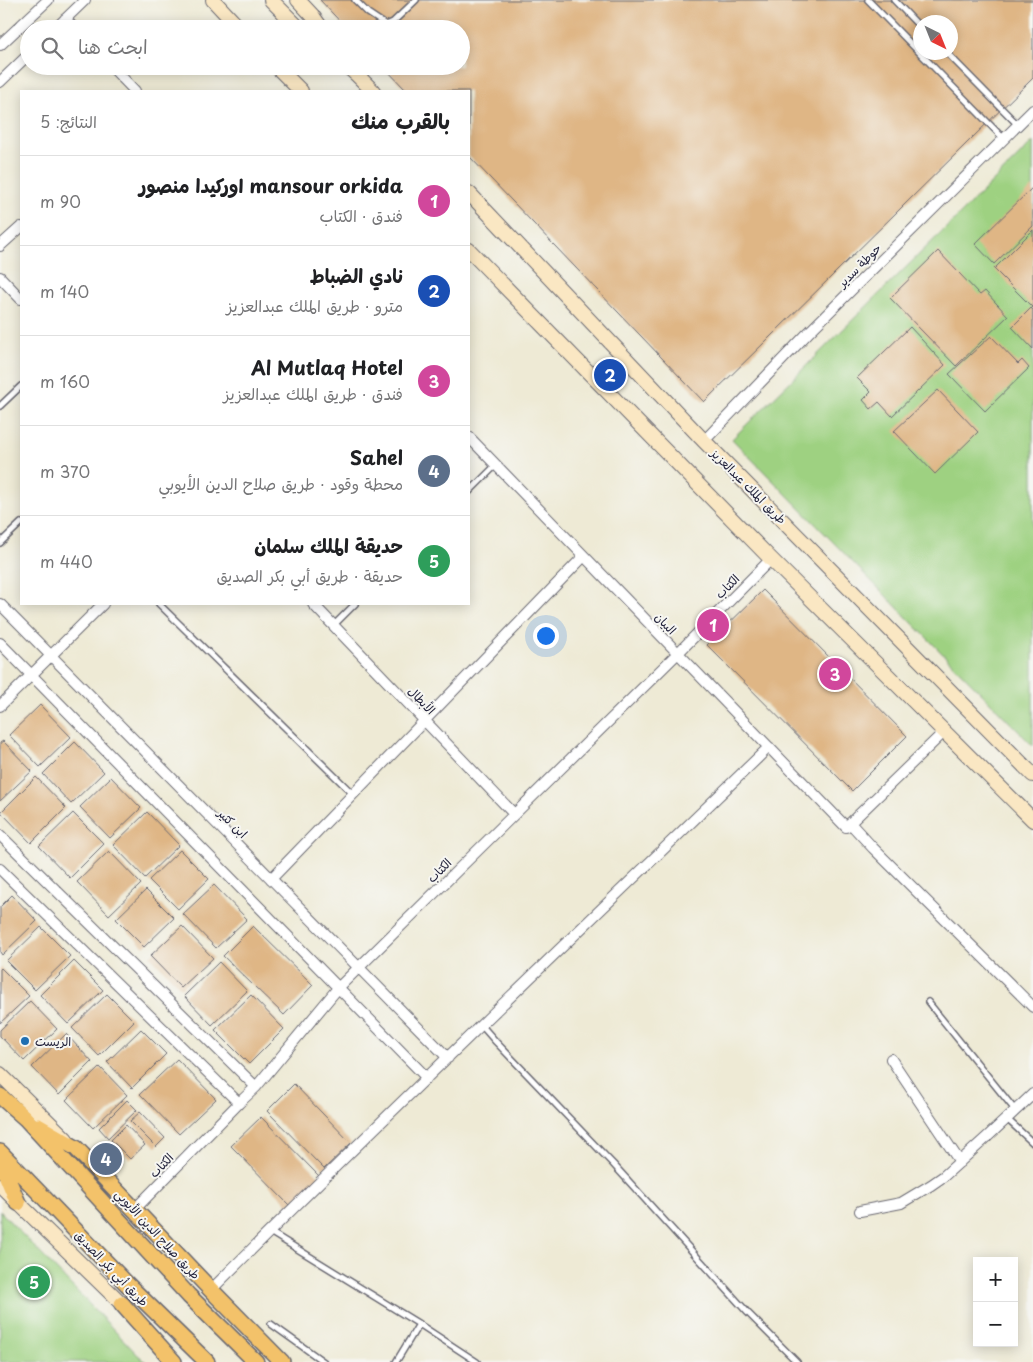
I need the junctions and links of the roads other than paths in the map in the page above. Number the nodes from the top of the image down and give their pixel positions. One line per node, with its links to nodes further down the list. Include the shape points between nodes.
1 (47, 0): 12 (street)
2 (85, 0): 11 (street)
3 (213, 0): 13 (main road)
4 (222, 0): 14 (main road)
5 (270, 0): 15 (main road)
6 (298, 0): 16 (main road)
7 (355, 0): 17 (lane)
8 (416, 0): 18 (lane)
9 (868, 0): 33 (lane)
10 (894, 0): 19 (lane)
11 (65, 19)
12 (26, 20)
13 (232, 20)
14 (239, 20)
15 (291, 20)
16 (316, 20)
17 (378, 20)
18 (395, 20)
19 (913, 20)
20 (20, 26): 21 (street)
21 (0, 45)
22 (954, 60): 32 (lane)
23 (20, 63): 27 (street)
24 (120, 75): 28 (street)
25 (286, 75): 29 (main road)
26 (358, 75): 30 (main road)
27 (0, 82)
28 (134, 90)
29 (300, 90)
30 (372, 90)
31 (1033, 110): 32 (street, حوطة سدير)
32 (1018, 125): 33 (street, حوطة سدير)
33 (1004, 139): 43 (street, حوطة سدير)
34 (470, 194): 43 (main road, طريق الملك عبدالعزيز)
35 (20, 228): 36 (street)
36 (0, 246)
37 (470, 251): 49 (main road)
38 (0, 277): 39 (street)
39 (20, 298)
40 (20, 387): 41 (lane)
41 (0, 406)
42 (470, 437): 44 (street, البيان)
43 (704, 441): 64 (main road, طريق الملك عبدالعزيز)
44 (496, 465): 45 (lane); 48 (street, البيان)
45 (470, 491)
46 (20, 524): 47 (lane)
47 (0, 543)
48 (584, 556): 57 (street, البيان); 61 (street)
49 (772, 559): 57 (street, الكتاب); 62 (main road)
50 (0, 604): 58 (street, ابن كثير)
51 (102, 605): 58 (street)
52 (160, 605): 65 (lane)
53 (313, 605): 55 (street, الأبطال)
54 (354, 605): 55 (lane)
55 (333, 625): 61 (street, الأبطال)
56 (0, 643): 59 (street)
57 (678, 653): 63 (street, البيان); 66 (street, الكتاب)
58 (51, 656): 59 (street); 71 (street, ابن كثير)
59 (31, 676): 60 (street); 73 (street)
60 (0, 706)
61 (425, 721): 65 (street); 66 (street, الأبطال)
62 (944, 732): 67 (main road); 68 (street)
63 (770, 747): 68 (street, البيان); 76 (street)
64 (1033, 776)
65 (354, 794): 71 (street)
66 (514, 814): 72 (street, الكتاب)
67 (1033, 820)
68 (848, 825): 75 (street, البيان)
69 (0, 835): 81 (street)
70 (0, 868): 84 (street)
71 (271, 879): 72 (street, ابن كثير)
72 (359, 968): 73 (street, الكتاب); 77 (street, ابن كثير)
73 (338, 988): 80 (street); 81 (street, الكتاب)
74 (928, 1002): 85 (lane)
75 (1033, 1007)
76 (482, 1026): 77 (street); 112 (lane)
77 (448, 1058): 80 (street)
78 (891, 1059): 92 (street)
79 (0, 1074): 89 (main road)
80 (427, 1078): 97 (street)
81 (256, 1087): 84 (street, الكتاب)
82 (1033, 1094): 85 (street)
83 (0, 1096): 86 (main road, طريق صلاح الدين الأيوبي)
84 (239, 1103): 95 (street, الكتاب)
85 (1015, 1110): 87 (street)
86 (25, 1118): 89 (main road, طريق صلاح الدين الأيوبي); 100 (main road, طريق صلاح الدين الأيوبي)
87 (1007, 1119): 88 (lane); 92 (street)
88 (1033, 1143)
89 (76, 1148): 95 (main road, طريق صلاح الدين الأيوبي)
90 (0, 1152): 102 (main road, طريق أبي بكر الصديق)
91 (0, 1160): 94 (main road)
92 (960, 1162): 96 (street, via 931,1185 900,1203)
93 (0, 1185): 94 (main road)
94 (18, 1203): 101 (main road)
95 (135, 1209): 98 (main road, طريق صلاح الدين الأيوبي)
96 (860, 1211)
97 (270, 1232): 99 (street); 104 (lane)
98 (175, 1252): 99 (main road, طريق صلاح الدين الأيوبي); 100 (main road)
99 (211, 1290): 108 (main road, طريق صلاح الدين الأيوبي)
100 (189, 1296): 107 (main road)
101 (122, 1304): 102 (main road); 105 (main road)
102 (164, 1320): 106 (main road, طريق أبي بكر الصديق)
103 (271, 1324): 109 (lane)
104 (419, 1324): 110 (lane); 111 (lane)
105 (174, 1362)
106 (207, 1362)
107 (256, 1362)
108 (282, 1362)
109 (324, 1362)
110 (396, 1362)
111 (477, 1362)
112 (797, 1362)

